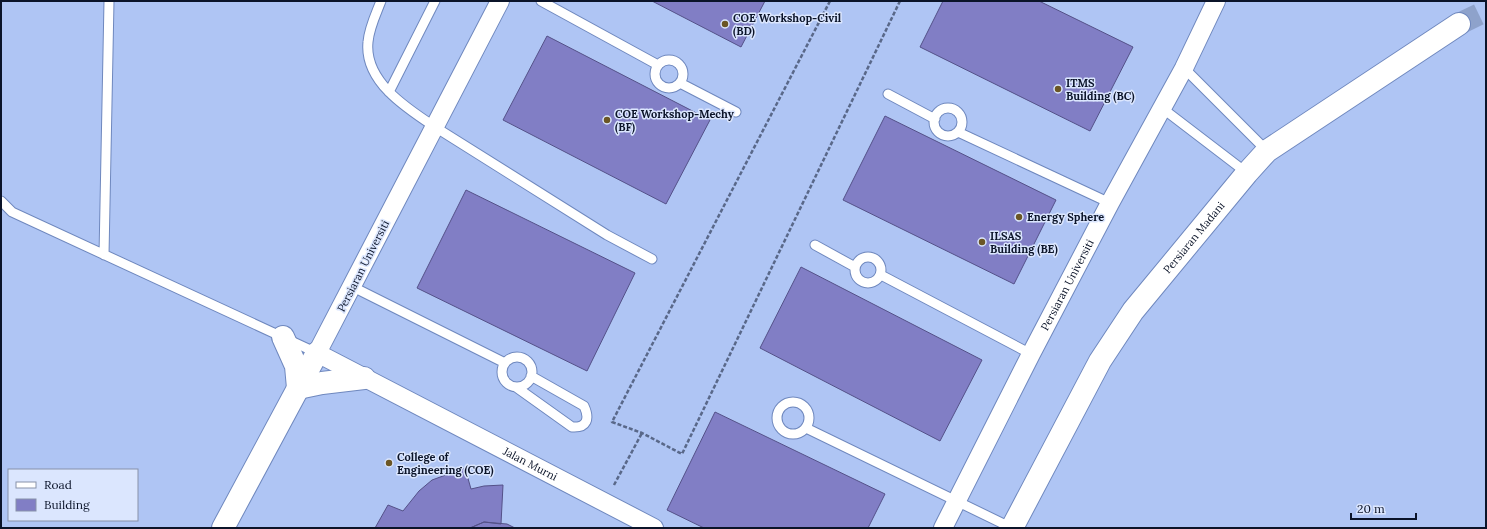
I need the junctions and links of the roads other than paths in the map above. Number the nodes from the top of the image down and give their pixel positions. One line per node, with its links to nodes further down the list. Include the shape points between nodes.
1 (109, 1): 23 (lane)
2 (381, 1): 11 (lane, via 368,42 369,60 378,79)
3 (435, 1): 11 (lane)
4 (500, 1): 16 (street, Persiaran Universiti)
5 (541, 1): 8 (lane)
6 (1216, 1): 9 (street, Persiaran Universiti)
7 (1459, 24): 18 (street, Persiaran Madani)
8 (658, 65): 10 (lane, via 669,60 680,66 683,71); 10 (lane, via 655,78 658,83 669,88)
9 (1184, 68): 13 (street, Persiaran Universiti); 18 (lane)
10 (680, 83): 14 (lane)
11 (389, 92): 16 (lane)
12 (888, 94): 15 (lane)
13 (1162, 108): 19 (lane); 21 (street, Persiaran Universiti)
14 (736, 112)
15 (935, 119): 17 (lane, via 936,130 941,134 947,136); 17 (lane, via 943,109 955,110 962,121)
16 (434, 127): 24 (lane, via 607,235); 27 (street, Persiaran Universiti)
17 (958, 132): 21 (lane)
18 (1267, 151): 19 (street, Persiaran Madani)
19 (1247, 173): 41 (street, Persiaran Madani, via 1129,318 1100,361)
20 (1, 202): 23 (lane, via 12,212)
21 (1110, 203): 30 (street, Persiaran Universiti)
22 (815, 244): 25 (lane)
23 (104, 255): 28 (lane)
24 (652, 259)
25 (855, 267): 26 (lane, via 855,274 864,283 870,284); 26 (lane, via 861,258 872,257 880,264)
26 (881, 275): 30 (lane)
27 (353, 286): 29 (street, Persiaran Universiti); 31 (lane)
28 (283, 338): 29 (lane); 35 (street, via 296,366)
29 (318, 353): 33 (street, Jalan Murni); 35 (street, Persiaran Universiti)
30 (1031, 354): 37 (street, Persiaran Universiti)
31 (505, 363): 32 (lane, via 517,357 523,359 531,369); 34 (lane, via 502,375 505,381)
32 (531, 376): 34 (lane, via 528,382); 34 (lane, via 584,406 588,417 585,424 572,427)
33 (364, 378): 35 (street); 39 (street, Jalan Murni)
34 (516, 387)
35 (298, 388): 38 (street, Persiaran Universiti)
36 (806, 428): 37 (lane)
37 (957, 501): 40 (street, Persiaran Universiti); 41 (lane)
38 (223, 528)
39 (654, 528)
40 (943, 528)
41 (1012, 528)

